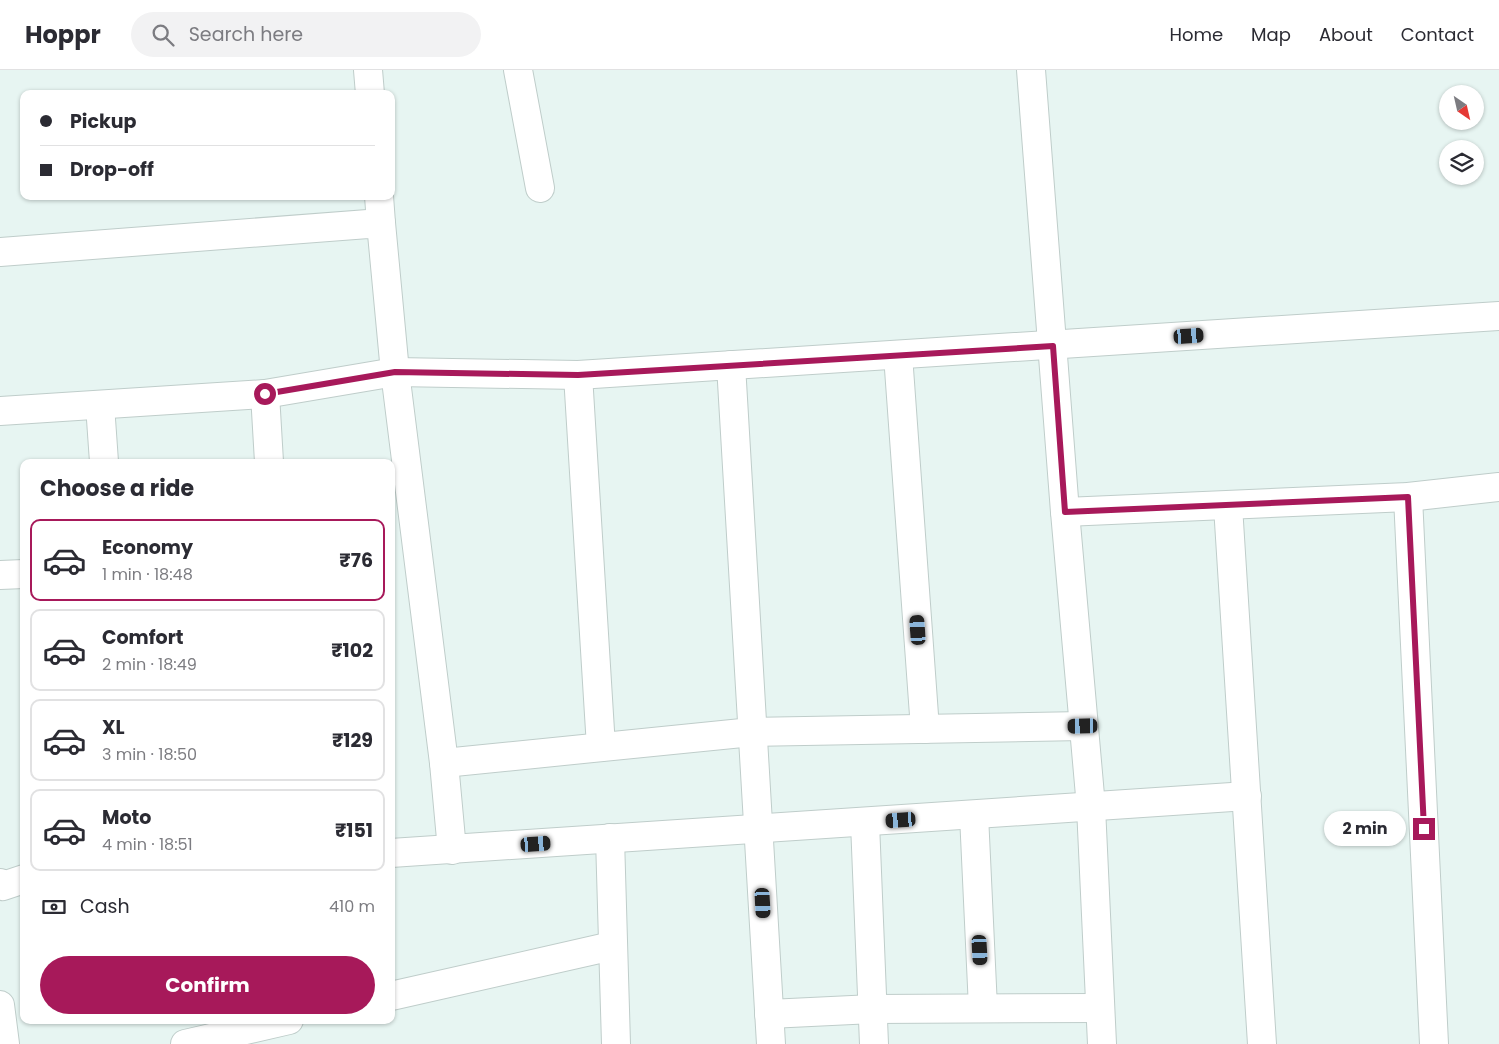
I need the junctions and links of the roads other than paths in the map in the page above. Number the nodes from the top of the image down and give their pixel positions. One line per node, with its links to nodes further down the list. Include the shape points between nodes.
1 (518, 70): 3 (street)
2 (1031, 70): 8 (street)
3 (540, 188)
4 (379, 200): 5 (street)
5 (381, 223): 6 (street); 11 (street)
6 (0, 252)
7 (1499, 316): 8 (street)
8 (1053, 346): 9 (street); 21 (street)
9 (898, 355): 10 (street); 25 (street)
10 (731, 365): 12 (street); 26 (street)
11 (395, 372): 12 (street); 13 (street); 28 (street)
12 (578, 375): 27 (street)
13 (265, 394): 14 (street); 17 (street)
14 (100, 405): 15 (street); 16 (street)
15 (0, 411)
16 (104, 459)
17 (269, 459)
18 (1499, 487): 19 (street)
19 (1408, 497): 20 (street); 54 (street)
20 (1228, 506): 21 (street); 29 (street)
21 (1065, 512): 24 (street)
22 (20, 574): 23 (street)
23 (0, 575)
24 (1083, 726): 25 (street); 30 (street)
25 (925, 728): 26 (street)
26 (752, 732): 27 (street); 33 (street)
27 (601, 747): 28 (street)
28 (444, 763): 35 (street)
29 (1247, 796): 30 (street); 53 (street)
30 (1091, 807): 31 (street); 43 (street)
31 (974, 815): 32 (street); 42 (street)
32 (865, 823): 33 (street); 44 (street)
33 (759, 829): 34 (street); 45 (street)
34 (610, 838): 35 (street); 39 (street)
35 (452, 850): 36 (street)
36 (395, 853)
37 (20, 880): 38 (street, via 3,886)
38 (0, 882)
39 (612, 946): 40 (street); 49 (street)
40 (395, 995)
41 (0, 1005): 47 (street)
42 (983, 1008): 43 (street); 44 (street)
43 (1100, 1008): 52 (street)
44 (873, 1009): 45 (street); 51 (street)
45 (769, 1014): 50 (street)
46 (272, 1024): 48 (street)
47 (5, 1044)
48 (185, 1044)
49 (616, 1044)
50 (771, 1044)
51 (874, 1044)
52 (1102, 1044)
53 (1262, 1044)
54 (1434, 1044)

